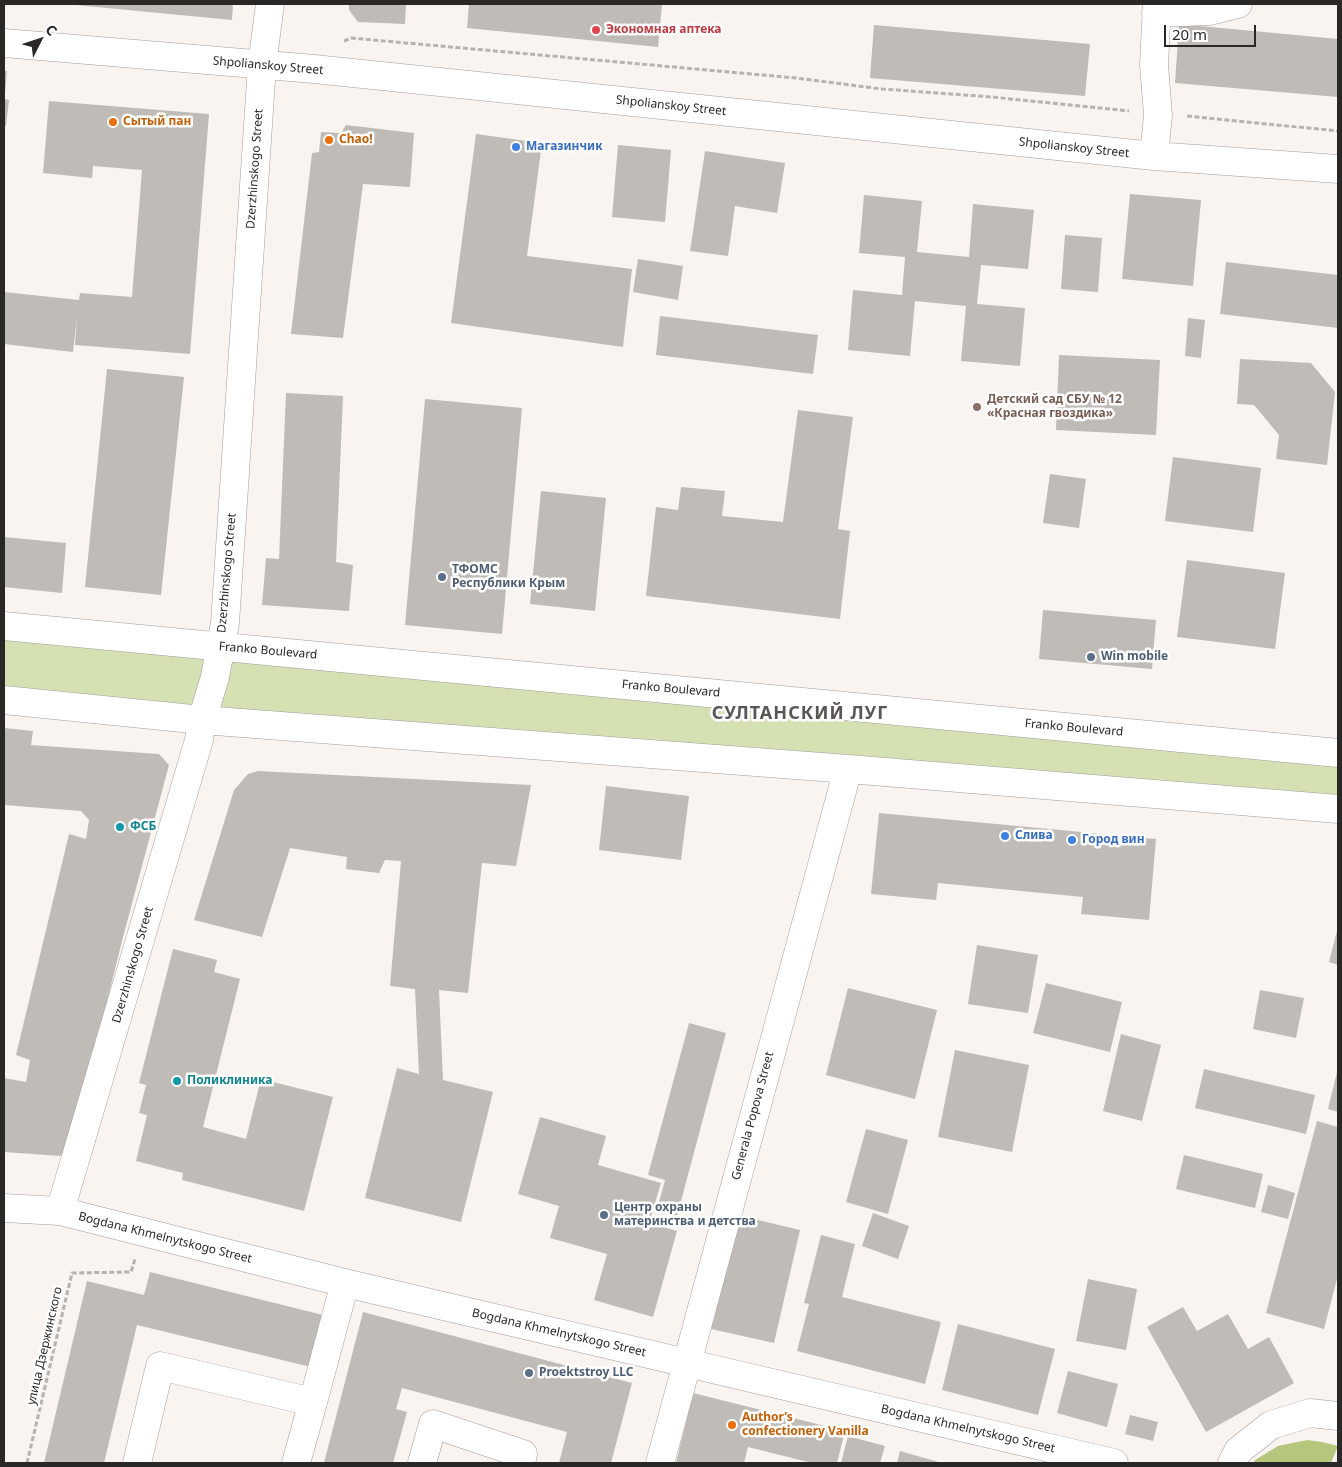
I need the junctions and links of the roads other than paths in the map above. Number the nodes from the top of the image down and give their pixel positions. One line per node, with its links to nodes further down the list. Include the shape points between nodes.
1 (270, 4): 5 (street, Dzerzhinskogo Street)
2 (1238, 4): 3 (street, via 1210,11)
3 (1156, 8): 6 (street, via 1154,65 1158,115)
4 (4, 43): 5 (street, Shpolianskoy Street)
5 (262, 65): 6 (street, Shpolianskoy Street); 9 (street, Dzerzhinskogo Street, via 225,623)
6 (1154, 156): 7 (street, Shpolianskoy Street)
7 (1338, 169)
8 (4, 626): 9 (street, Franko Boulevard)
9 (220, 646): 11 (street, Dzerzhinskogo Street); 12 (street, Franko Boulevard)
10 (4, 700): 11 (street)
11 (202, 720): 13 (street); 16 (street, Dzerzhinskogo Street, via 199,740)
12 (1338, 752)
13 (848, 769): 14 (street); 18 (street, Generala Popova Street)
14 (1338, 809)
15 (4, 1208): 16 (street, Bogdana Khmelnytskogo Street)
16 (60, 1211): 17 (street, Bogdana Khmelnytskogo Street)
17 (345, 1284): 18 (street, Bogdana Khmelnytskogo Street); 19 (street)
18 (686, 1362): 25 (street, Generala Popova Street); 26 (street, Bogdana Khmelnytskogo Street)
19 (313, 1402): 21 (street, via 160,1366); 22 (street)
20 (1338, 1416): 27 (street, via 1310,1413 1271,1425 1238,1451)
21 (137, 1463)
22 (296, 1463)
23 (422, 1463): 24 (street, via 433,1424 523,1454)
24 (521, 1463)
25 (660, 1463)
26 (1114, 1463)
27 (1232, 1463)

